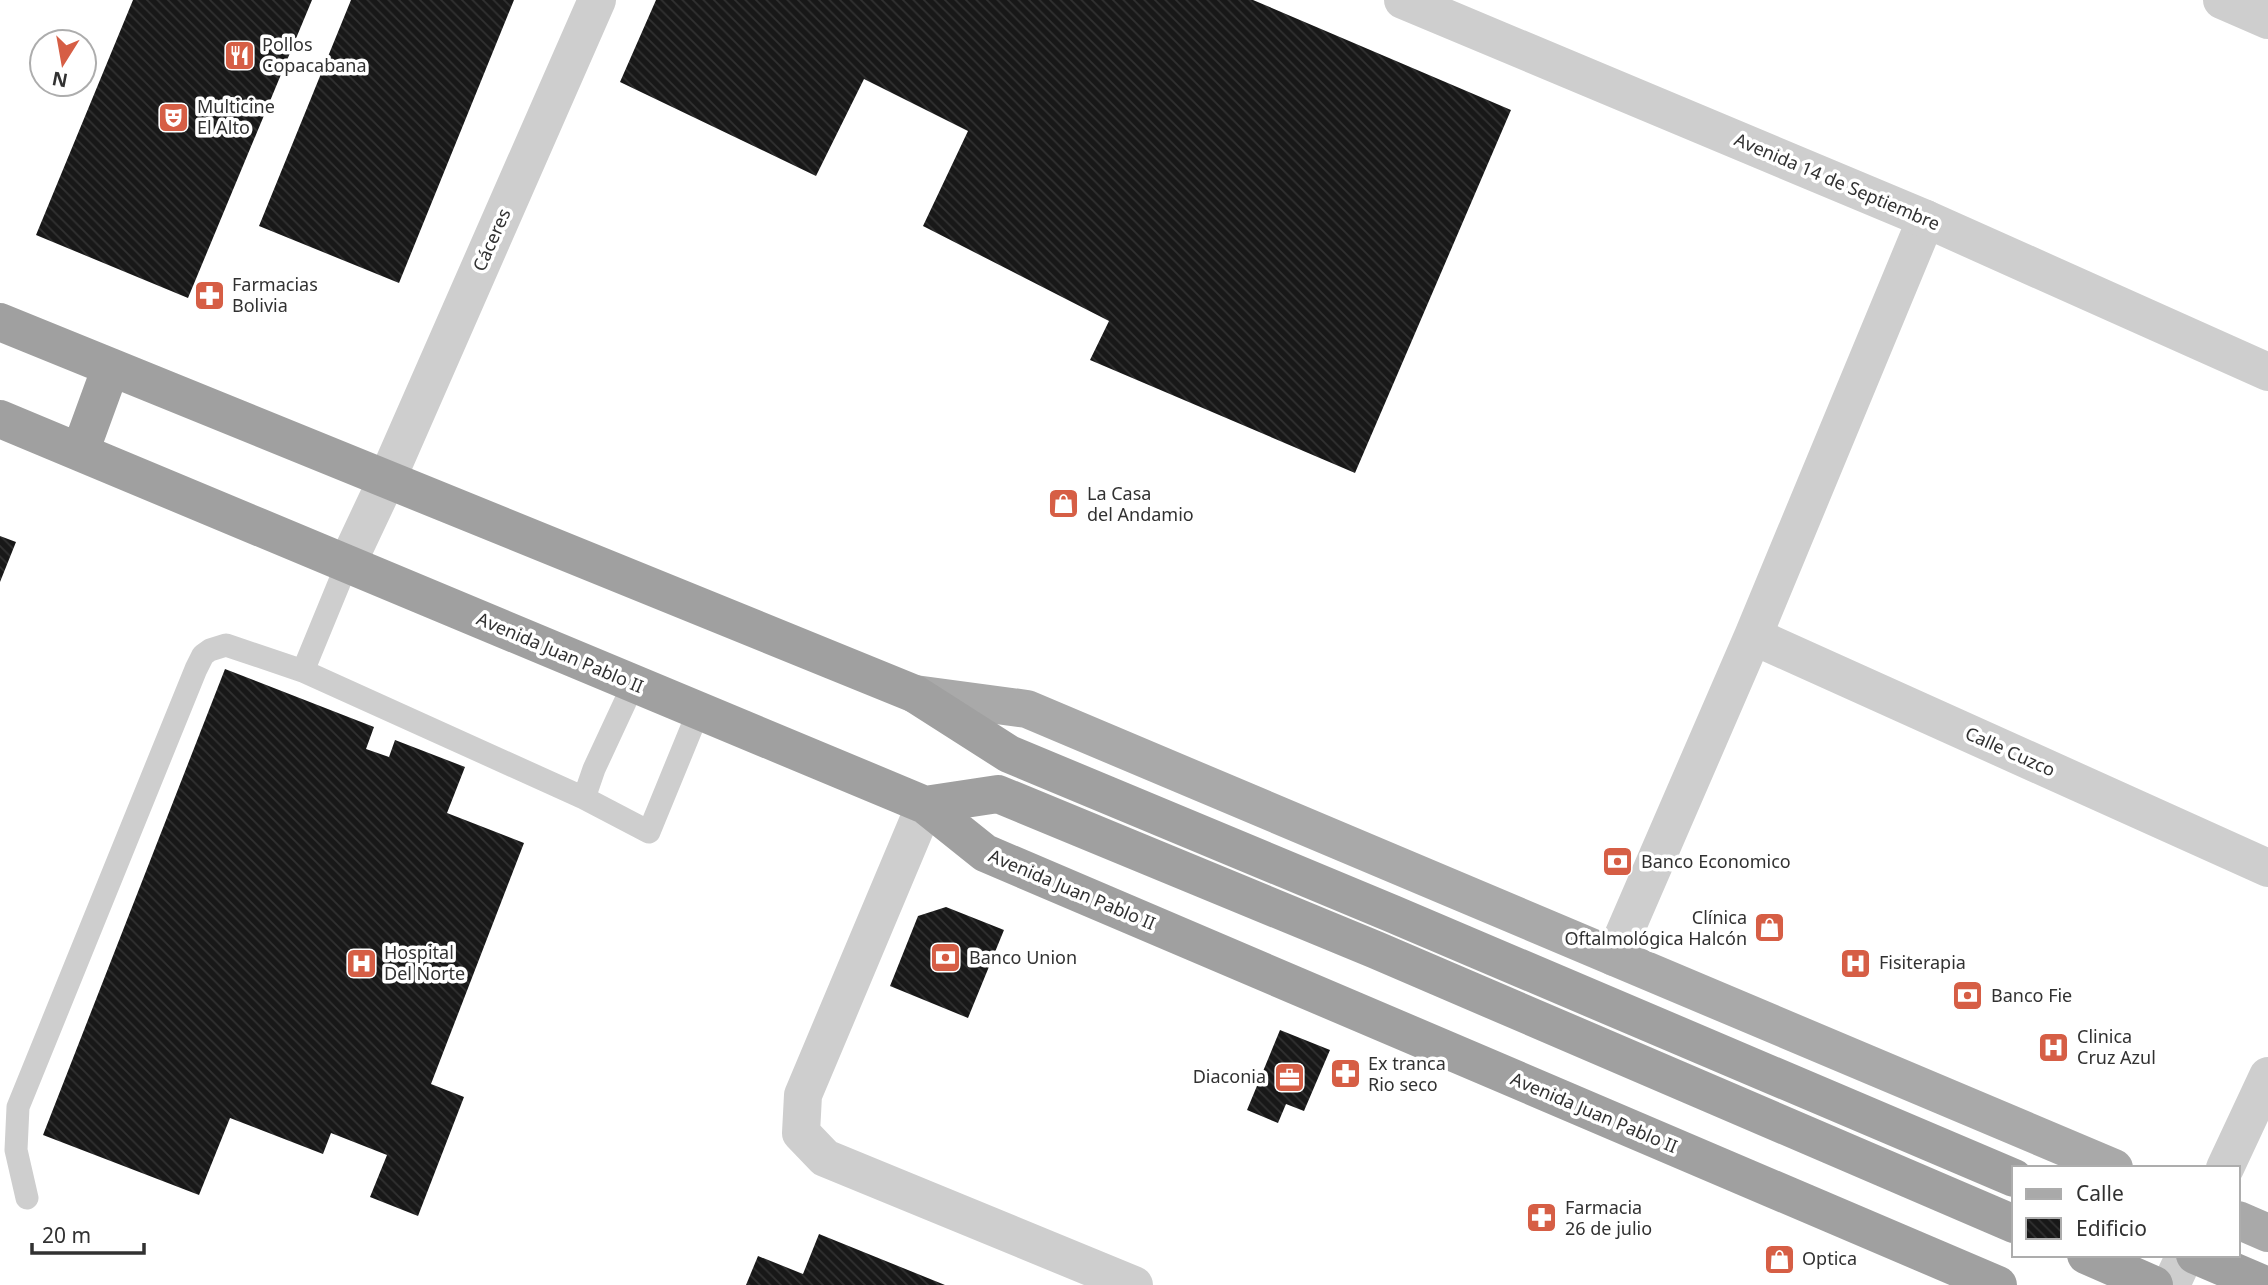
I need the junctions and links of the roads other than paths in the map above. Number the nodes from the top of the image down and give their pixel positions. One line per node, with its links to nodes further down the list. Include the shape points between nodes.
1 (597, 0): 11 (street, Cáceres)
2 (1403, 0): 5 (street, Avenida 14 de Septiembre)
3 (2222, 0): 4 (street)
4 (2268, 20)
5 (1926, 219): 8 (street, Avenida 14 de Septiembre); 13 (street)
6 (0, 322): 7 (highway)
7 (111, 367): 10 (highway); 11 (highway)
8 (2268, 372)
9 (0, 419): 10 (highway, Avenida Juan Pablo II)
10 (79, 452): 12 (highway, Avenida Juan Pablo II)
11 (387, 479): 12 (street, Cáceres); 16 (highway)
12 (347, 564): 14 (lane); 15 (highway, Avenida Juan Pablo II)
13 (1753, 636): 20 (street, Calle Cuzco); 21 (street)
14 (303, 671): 18 (lane); 26 (lane, via 226,645 203,655 18,1107 16,1150)
15 (634, 683): 17 (highway, Avenida Juan Pablo II); 18 (lane)
16 (915, 694): 21 (main road, via 1027,709); 25 (highway, via 1009,754)
17 (699, 710): 18 (lane, via 649,832); 19 (highway, Avenida Juan Pablo II)
18 (584, 798)
19 (926, 804): 28 (highway, via 998,794 1376,950); 34 (street, via 803,1095 801,1133 825,1158); 35 (highway, Avenida Juan Pablo II, via 985,853)
20 (2268, 868)
21 (1614, 957): 23 (main road)
22 (2268, 1076): 24 (street)
23 (2109, 1166)
24 (2226, 1166)
25 (2012, 1177)
26 (27, 1198)
27 (2240, 1221): 29 (main road)
28 (2012, 1223)
29 (2268, 1233)
30 (2184, 1257): 37 (street)
31 (2200, 1257): 33 (highway)
32 (2092, 1258): 36 (highway)
33 (2259, 1282)
34 (1134, 1285)
35 (1998, 1285)
36 (2154, 1285)
37 (2171, 1285)

